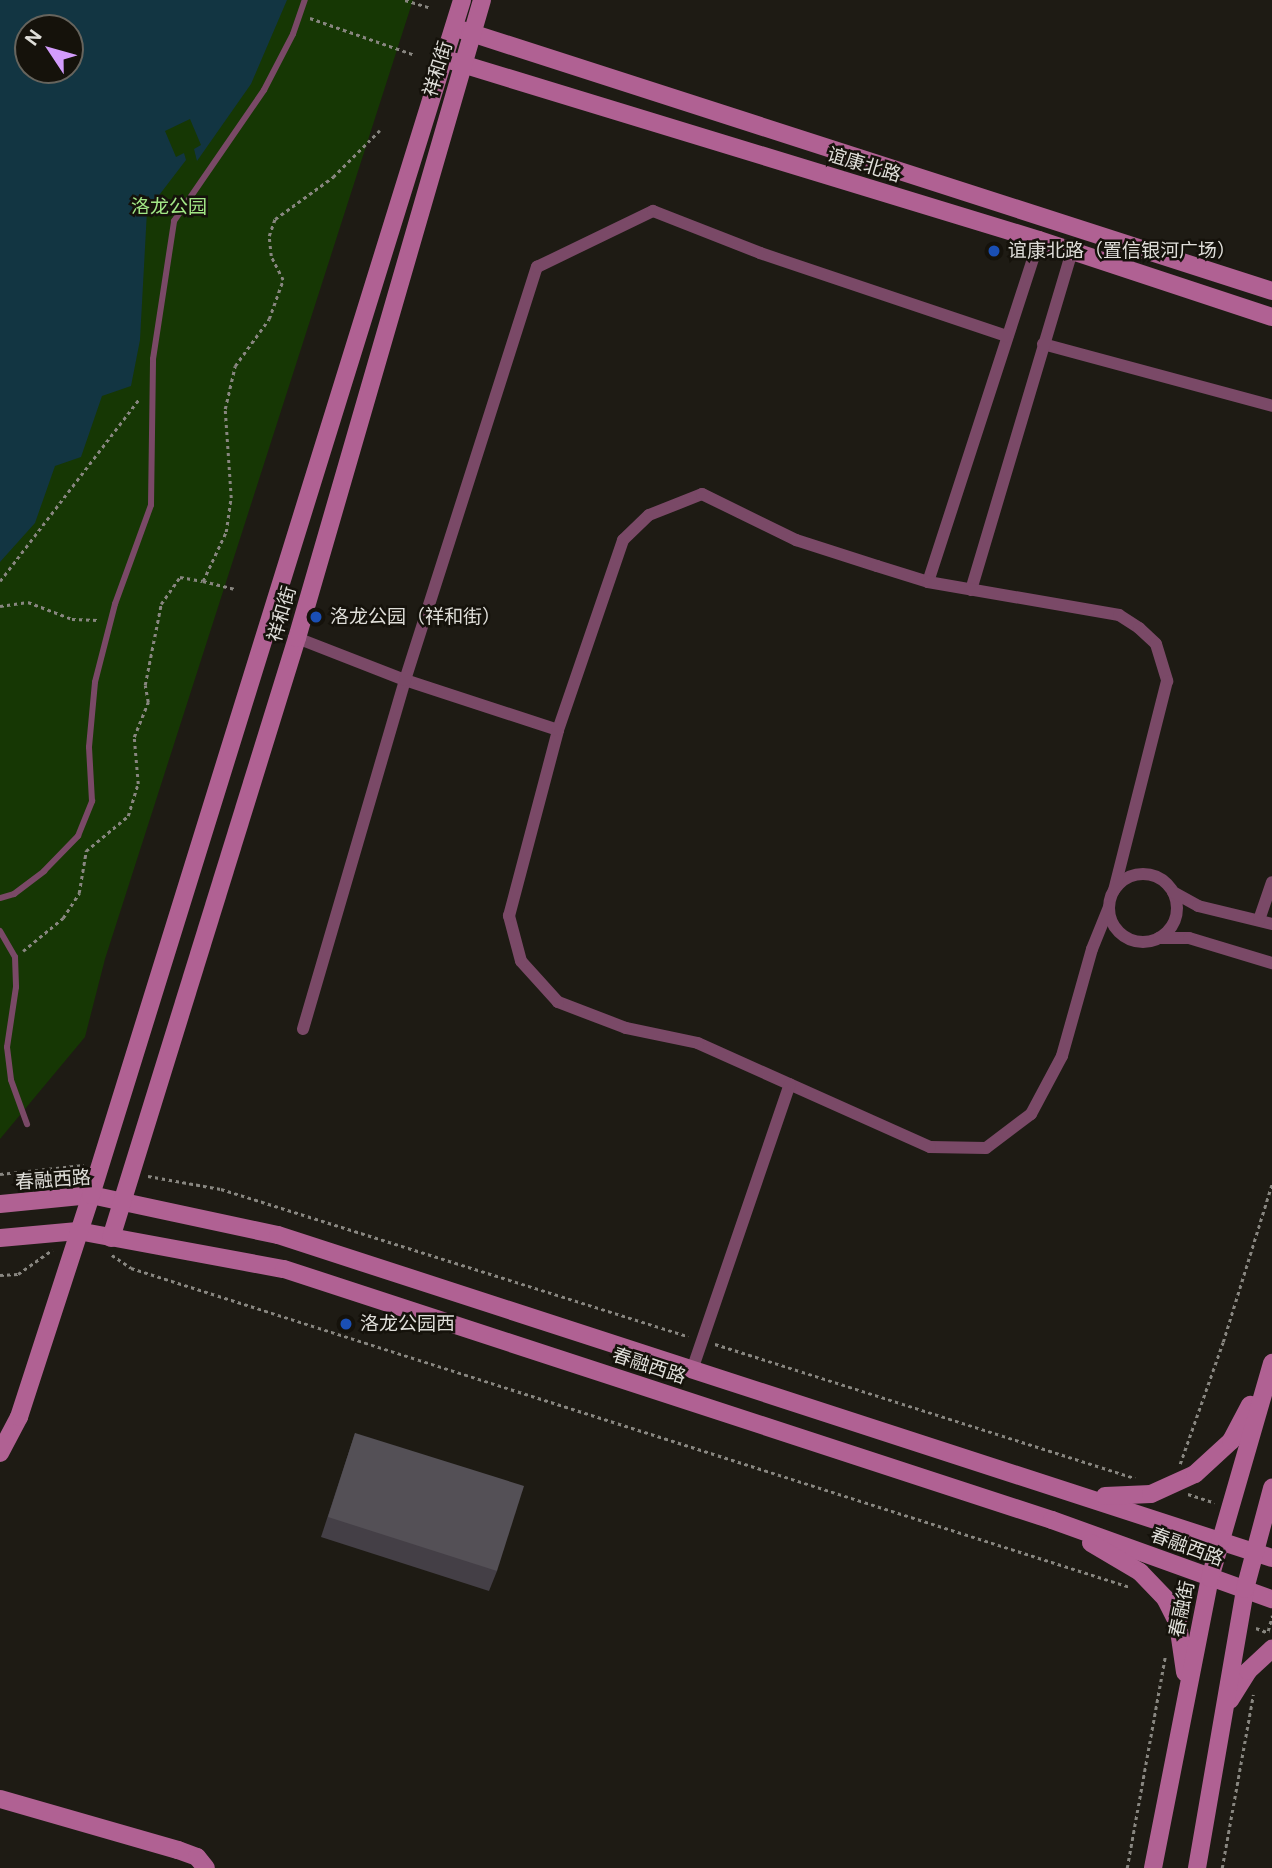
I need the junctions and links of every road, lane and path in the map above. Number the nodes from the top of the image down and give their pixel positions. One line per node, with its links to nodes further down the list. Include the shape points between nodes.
1 (305, 0): 6 (lane)
2 (405, 0): 5 (path)
3 (462, 0): 7 (main road, 祥和街)
4 (482, 0): 8 (main road, 祥和街)
5 (431, 8)
6 (300, 14): 9 (path); 19 (lane, via 264,89 174,221 157,323)
7 (452, 27): 8 (main road, 谊康北路); 10 (main road, 祥和街)
8 (471, 33): 11 (main road, 祥和街); 15 (main road, 谊康北路)
9 (415, 55)
10 (443, 58): 11 (main road, 谊康北路); 48 (main road, 祥和街)
11 (461, 64): 13 (main road, 谊康北路); 28 (main road, 祥和街)
12 (380, 130): 22 (path, via 333,177 275,219 269,236 271,256 283,280 269,319 235,366 225,410 231,498 226,532)
13 (1039, 240): 14 (main road, 谊康北路); 17 (street)
14 (1072, 251): 16 (main road, 谊康北路); 18 (street)
15 (1272, 291)
16 (1272, 317)
17 (1007, 336): 23 (street); 29 (street, via 760,253 653,211 537,267)
18 (1043, 344): 20 (street); 25 (street)
19 (153, 387): 21 (path, via 137,401 68,489 40,535); 27 (lane, via 151,505)
20 (1272, 406)
21 (0, 581)
22 (203, 581): 24 (path); 43 (path, via 180,577 161,604 145,685 148,702 134,737 138,784 128,816 86,851 79,893 62,918)
23 (929, 582): 25 (street); 30 (street, via 796,540 702,494 649,515 623,540)
24 (236, 589)
25 (971, 590): 31 (street, via 1119,615 1156,644 1167,681 1140,776)
26 (0, 606): 27 (path, via 28,602 72,619)
27 (111, 621): 36 (lane, via 95,682 89,747 92,801 78,836 44,871 14,894)
28 (297, 638): 29 (street); 49 (main road, 祥和街)
29 (405, 680): 30 (street); 45 (street)
30 (558, 730): 46 (street, via 509,916 521,961 558,1002 626,1028 698,1043)
31 (1127, 845): 32 (street); 34 (street)
32 (1144, 874): 34 (street, via 1127,878); 35 (street, via 1161,879)
33 (1272, 882): 38 (street)
34 (1114, 890): 37 (street)
35 (1173, 892): 38 (street, via 1198,906); 41 (street, via 1175,918)
36 (0, 898)
37 (1109, 907): 40 (street, via 1113,924); 42 (street)
38 (1266, 922)
39 (0, 931): 43 (lane)
40 (1125, 937): 41 (street, via 1142,942); 42 (street, via 1107,939)
41 (1159, 938): 44 (street, via 1189,938)
42 (1092, 949): 46 (street, via 1062,1056 1031,1114 986,1148 930,1147)
43 (15, 957): 47 (lane, via 16,987 7,1047 11,1080)
44 (1272, 963)
45 (303, 1029)
46 (790, 1084): 59 (street)
47 (27, 1124)
48 (101, 1163): 50 (path); 52 (main road, 祥和街)
49 (132, 1173): 53 (main road, 祥和街); 59 (path, via 221,1189)
50 (0, 1174)
51 (1272, 1184): 66 (path, via 1223,1342)
52 (91, 1195): 53 (main road, 春融西路); 54 (main road, 春融西路); 55 (main road, 祥和街)
53 (123, 1202): 57 (main road, 祥和街); 62 (main road, 春融西路, via 278,1235)
54 (0, 1204)
55 (78, 1231): 56 (main road, 春融西路); 57 (main road, 春融西路); 58 (path, via 19,1274); 63 (main road, 祥和街, via 19,1417)
56 (0, 1238)
57 (110, 1245): 68 (main road, 春融西路, via 284,1269); 74 (path, via 131,1268)
58 (0, 1275)
59 (702, 1340): 62 (street); 64 (path)
60 (1272, 1350): 66 (main road, via 1231,1441 1209,1465)
61 (1272, 1363): 69 (main road, 春融街)
62 (692, 1370): 67 (main road, 春融西路)
63 (0, 1453)
64 (1086, 1462)
65 (1272, 1488): 70 (main road)
66 (1170, 1489): 67 (main road, via 1119,1498)
67 (1063, 1490): 69 (main road, 春融西路)
68 (1052, 1520): 72 (main road, 春融西路); 81 (main road, via 1140,1573 1160,1591 1182,1636)
69 (1219, 1541): 70 (main road, 春融西路); 72 (main road, 春融街)
70 (1254, 1552): 71 (main road, 春融西路); 73 (main road)
71 (1272, 1558)
72 (1210, 1577): 73 (main road, 春融西路); 81 (main road, 春融街)
73 (1245, 1589): 75 (main road, 春融西路); 77 (main road)
74 (1140, 1590)
75 (1272, 1599)
76 (1272, 1616): 78 (path)
77 (1239, 1622): 78 (path); 82 (main road)
78 (1266, 1647): 82 (main road, via 1232,1697)
79 (1166, 1655): 85 (path)
80 (1255, 1685): 88 (path)
81 (1186, 1691): 86 (main road, 春融街)
82 (1217, 1740): 87 (main road)
83 (0, 1799): 84 (main road, via 178,1850 197,1857)
84 (206, 1868)
85 (1127, 1868)
86 (1153, 1868)
87 (1197, 1868)
88 (1222, 1868)

